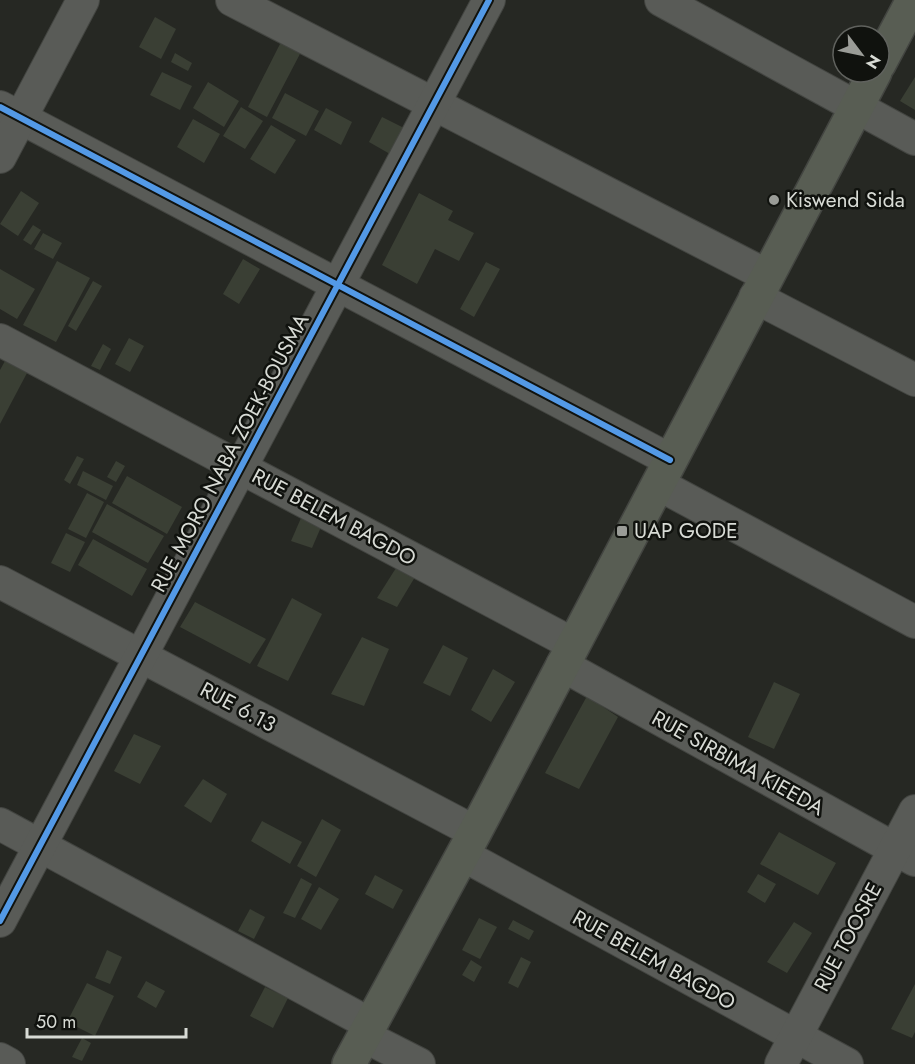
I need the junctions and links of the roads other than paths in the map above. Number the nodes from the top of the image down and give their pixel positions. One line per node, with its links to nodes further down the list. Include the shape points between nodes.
1 (83, 0): 10 (street)
2 (232, 0): 8 (street)
3 (489, 0): 8 (street, RUE MORO NABA ZOEK-BOUSMA)
4 (661, 0): 9 (street)
5 (913, 0): 6 (main road)
6 (891, 41)
7 (869, 84): 9 (main road)
8 (433, 105): 13 (street, RUE MORO NABA ZOEK-BOUSMA); 14 (street)
9 (857, 106): 11 (street); 14 (main road)
10 (10, 112): 12 (street); 13 (street)
11 (915, 139)
12 (0, 157)
13 (337, 285): 17 (street, RUE MORO NABA ZOEK-BOUSMA); 18 (street)
14 (760, 286): 16 (street); 18 (main road)
15 (0, 340): 17 (street, RUE BELEM BAGDO)
16 (915, 381)
17 (241, 467): 21 (street, RUE BELEM BAGDO); 22 (street, RUE MORO NABA ZOEK-BOUSMA)
18 (664, 472): 20 (street); 21 (main road)
19 (0, 582): 22 (street, RUE 6.13)
20 (915, 622)
21 (568, 654): 25 (main road); 27 (street, RUE SIRBIMA KIEEDA)
22 (141, 656): 25 (street, RUE 6.13); 26 (street, RUE MORO NABA ZOEK-BOUSMA)
23 (915, 810): 27 (street, RUE TOOSRE)
24 (0, 824): 26 (street)
25 (469, 844): 29 (main road); 30 (street, RUE BELEM BAGDO)
26 (40, 845): 28 (street, RUE MORO NABA ZOEK-BOUSMA); 29 (street)
27 (905, 855): 30 (street, RUE TOOSRE)
28 (0, 921)
29 (367, 1030): 33 (main road); 34 (street)
30 (788, 1051): 35 (street, RUE BELEM BAGDO)
31 (0, 1059): 32 (street)
32 (9, 1064)
33 (349, 1064)
34 (419, 1064)
35 (847, 1064)

